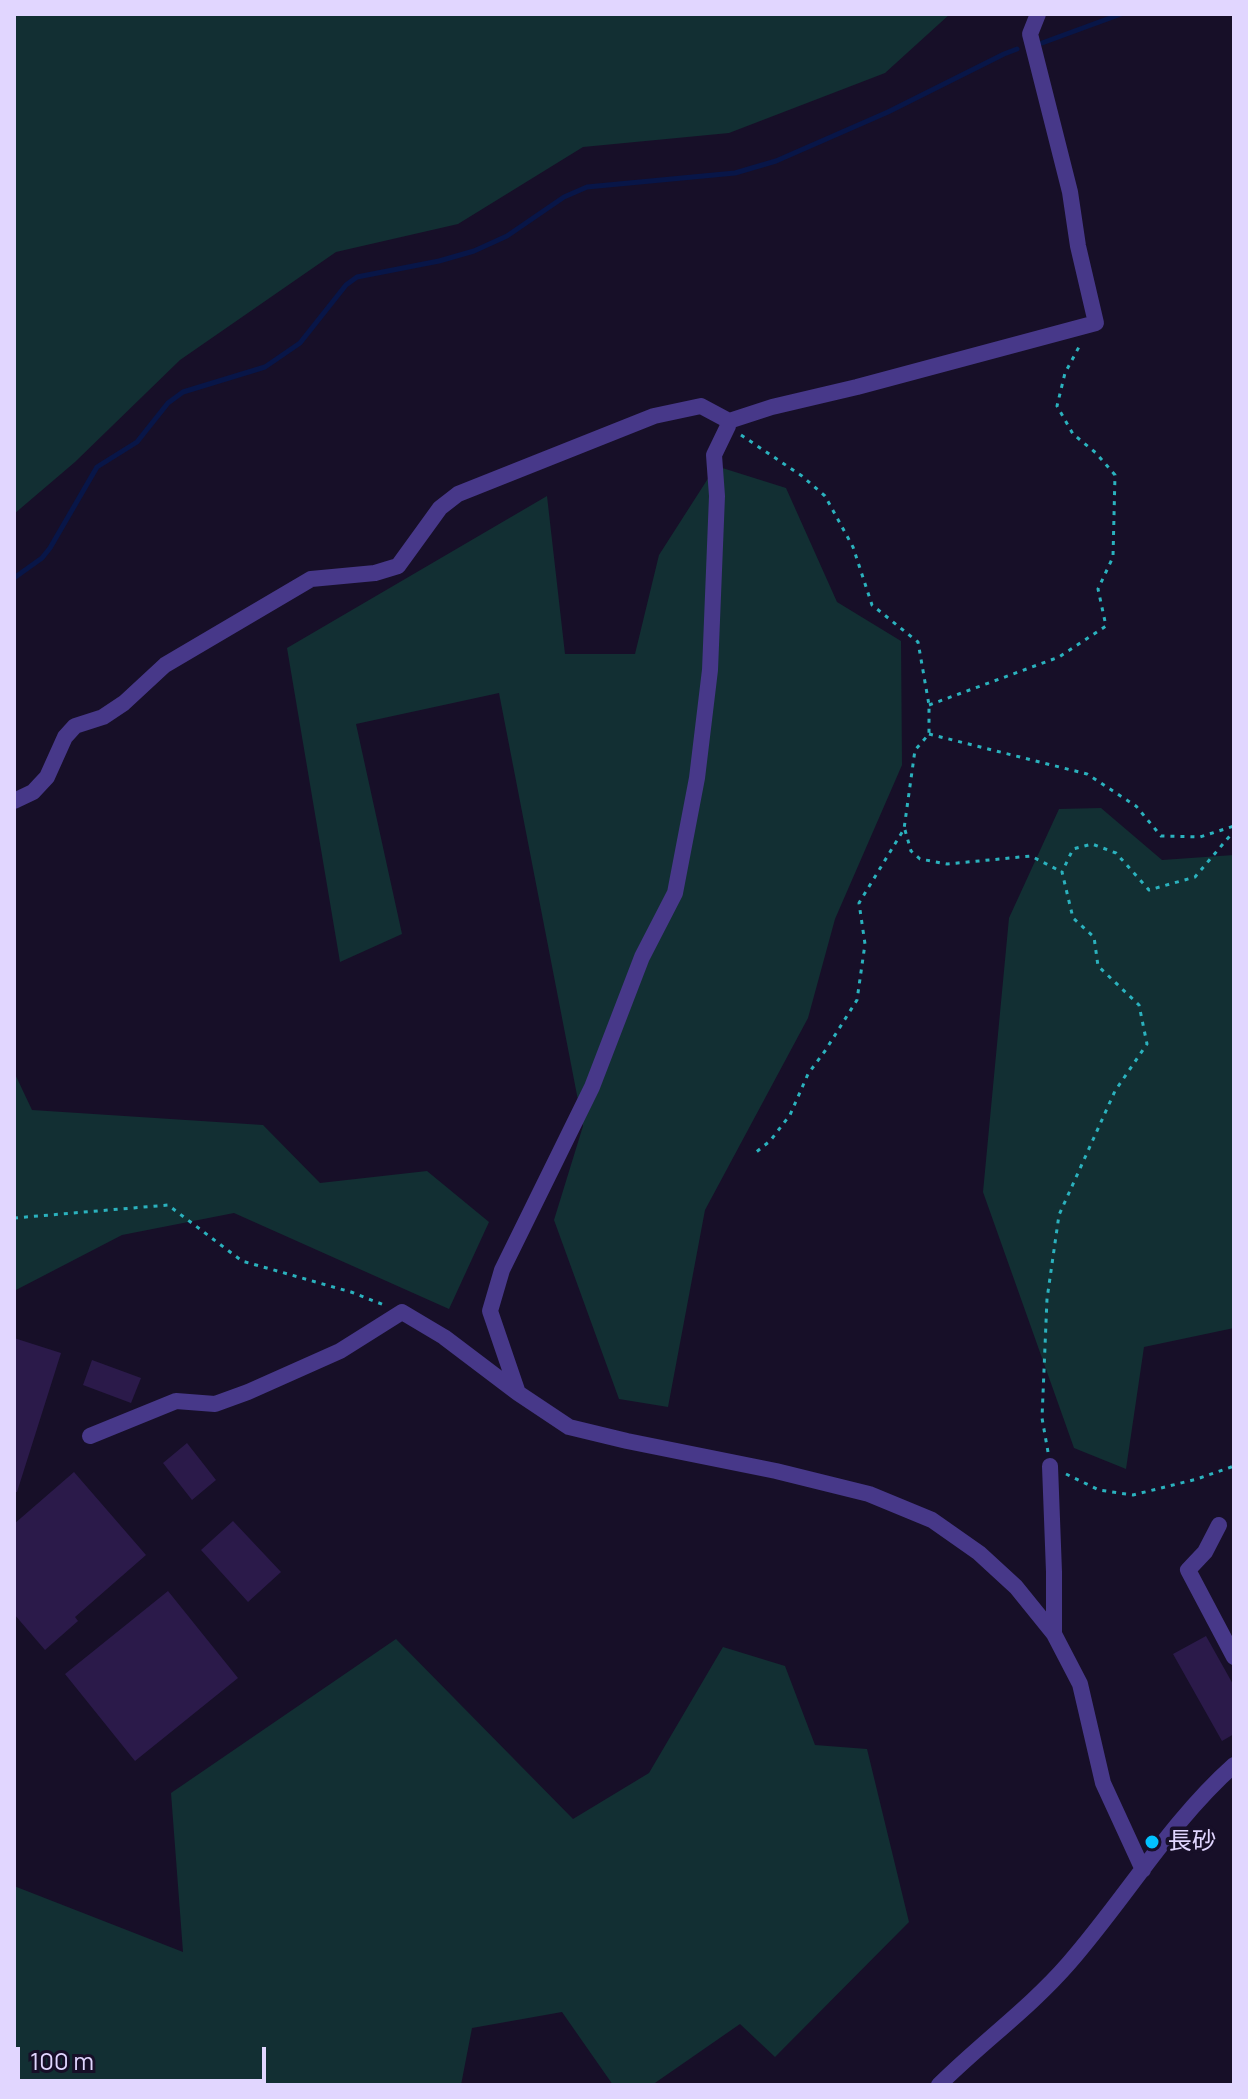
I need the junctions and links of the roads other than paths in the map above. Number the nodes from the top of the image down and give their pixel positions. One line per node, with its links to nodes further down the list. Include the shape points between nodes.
1 (1038, 14): 2 (street, via 1030,34 1096,323 772,407)
2 (729, 423): 3 (street, via 701,406 654,416 458,494 440,508 398,566 311,579 165,665 103,717 75,726 47,777); 4 (street, via 714,455 710,670 675,893 642,957 592,1087 502,1270 490,1311)
3 (14, 801)
4 (518, 1393): 5 (street, via 402,1312 340,1351 248,1392 215,1404 176,1401); 8 (street, via 569,1427 869,1494 932,1520 1016,1587)
5 (90, 1436)
6 (1050, 1466): 8 (street)
7 (1219, 1525): 9 (street, via 1188,1570)
8 (1054, 1634): 11 (street, via 1080,1684 1103,1783)
9 (1234, 1657)
10 (1234, 1765): 11 (street)
11 (1143, 1870): 12 (street, via 1066,1966)
12 (939, 2085)

